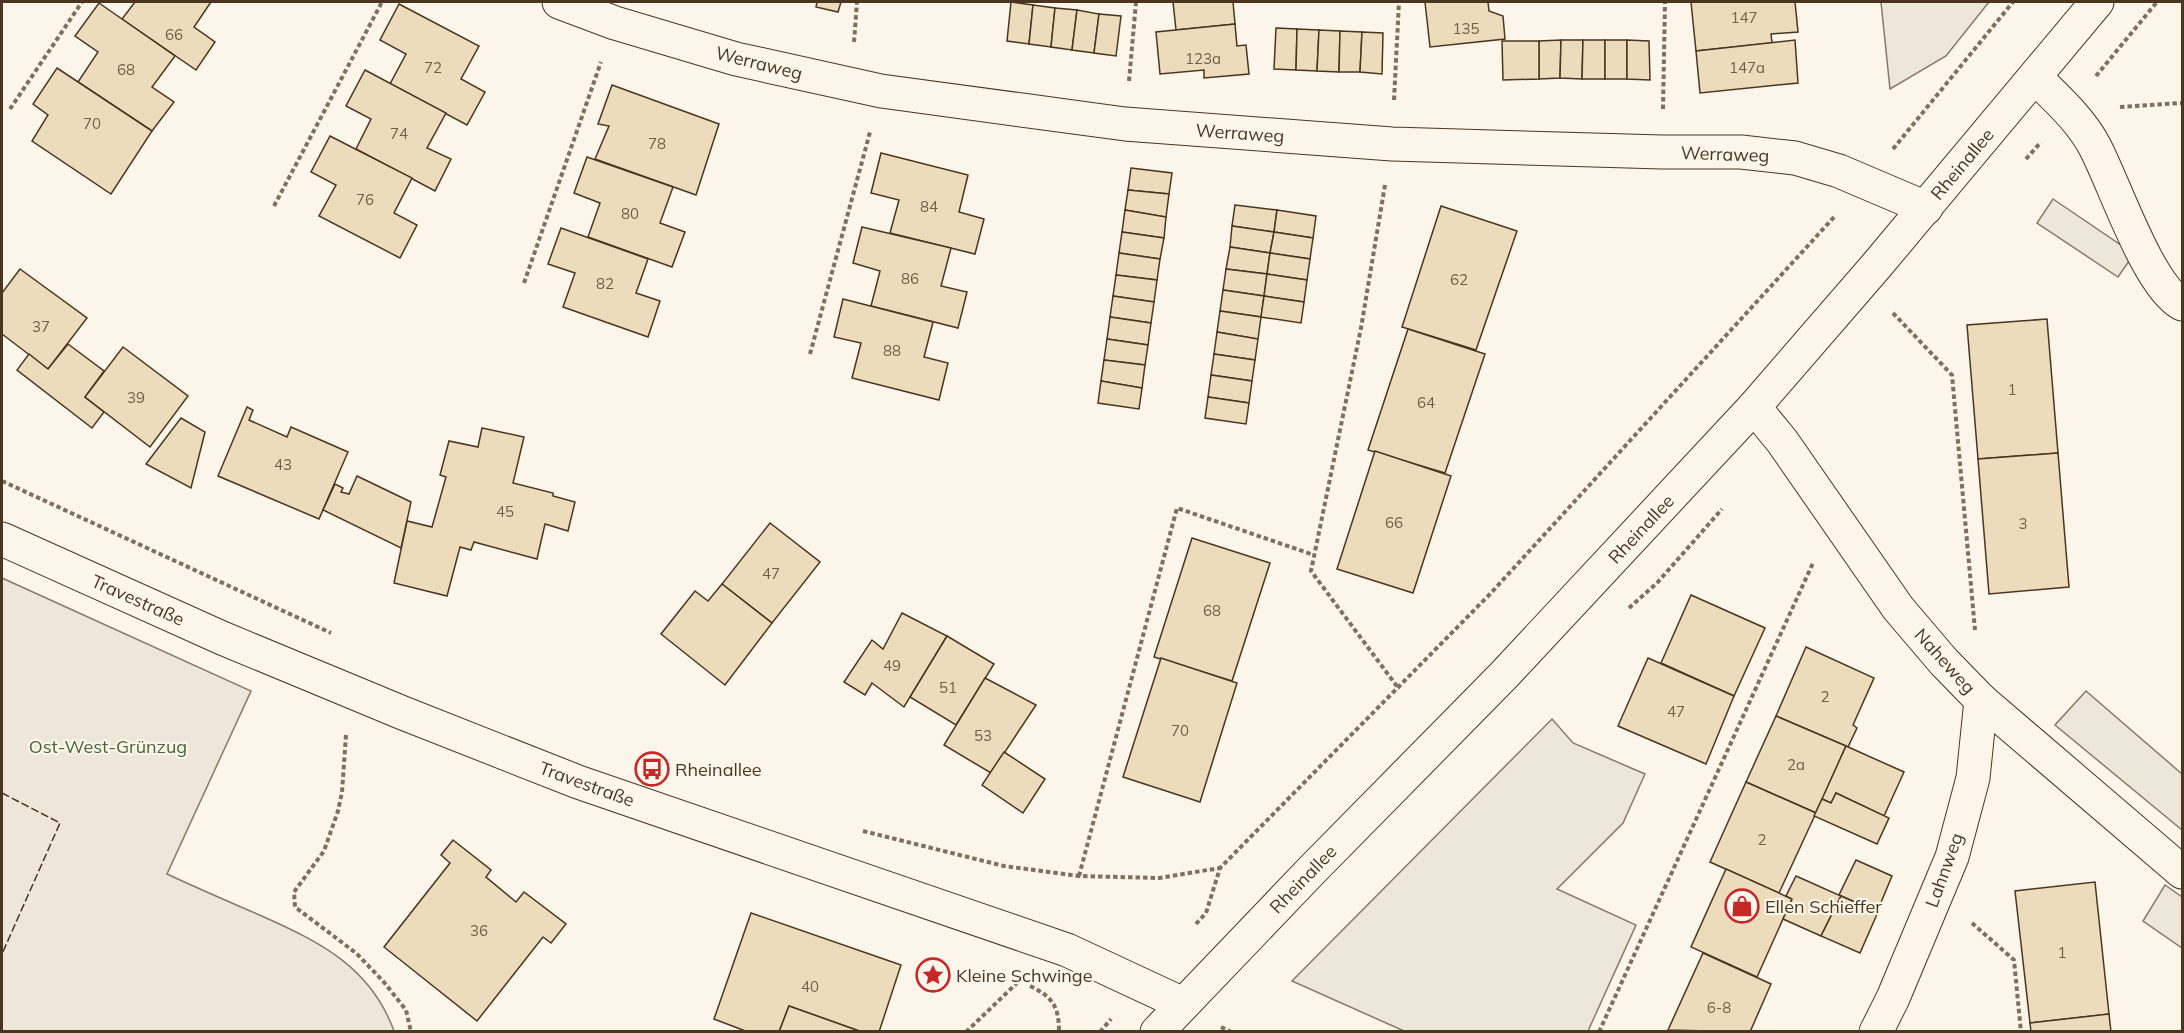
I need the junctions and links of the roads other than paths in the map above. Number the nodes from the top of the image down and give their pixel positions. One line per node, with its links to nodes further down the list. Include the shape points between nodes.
1 (559, 2): 4 (street, Werraweg, via 736,59 881,91 1125,124 1392,144 1741,152 1795,158 1839,171)
2 (2097, 2): 3 (street, Rheinallee)
3 (2036, 77): 4 (street, Rheinallee); 5 (street, via 2095,146 2153,270 2164,288)
4 (1926, 208): 6 (street, Rheinallee)
5 (2182, 304)
6 (1755, 407): 8 (street, Naheweg, via 1898,608); 10 (street, Rheinallee, via 1504,675)
7 (2, 539): 10 (street, Travestraße, via 222,638 424,722 578,782 1067,950)
8 (1981, 700): 9 (street, Naheweg); 12 (street, Lahnweg, via 1973,778 1952,857)
9 (2182, 872)
10 (1183, 1004): 11 (street, Rheinallee)
11 (1157, 1032)
12 (1876, 1032)

